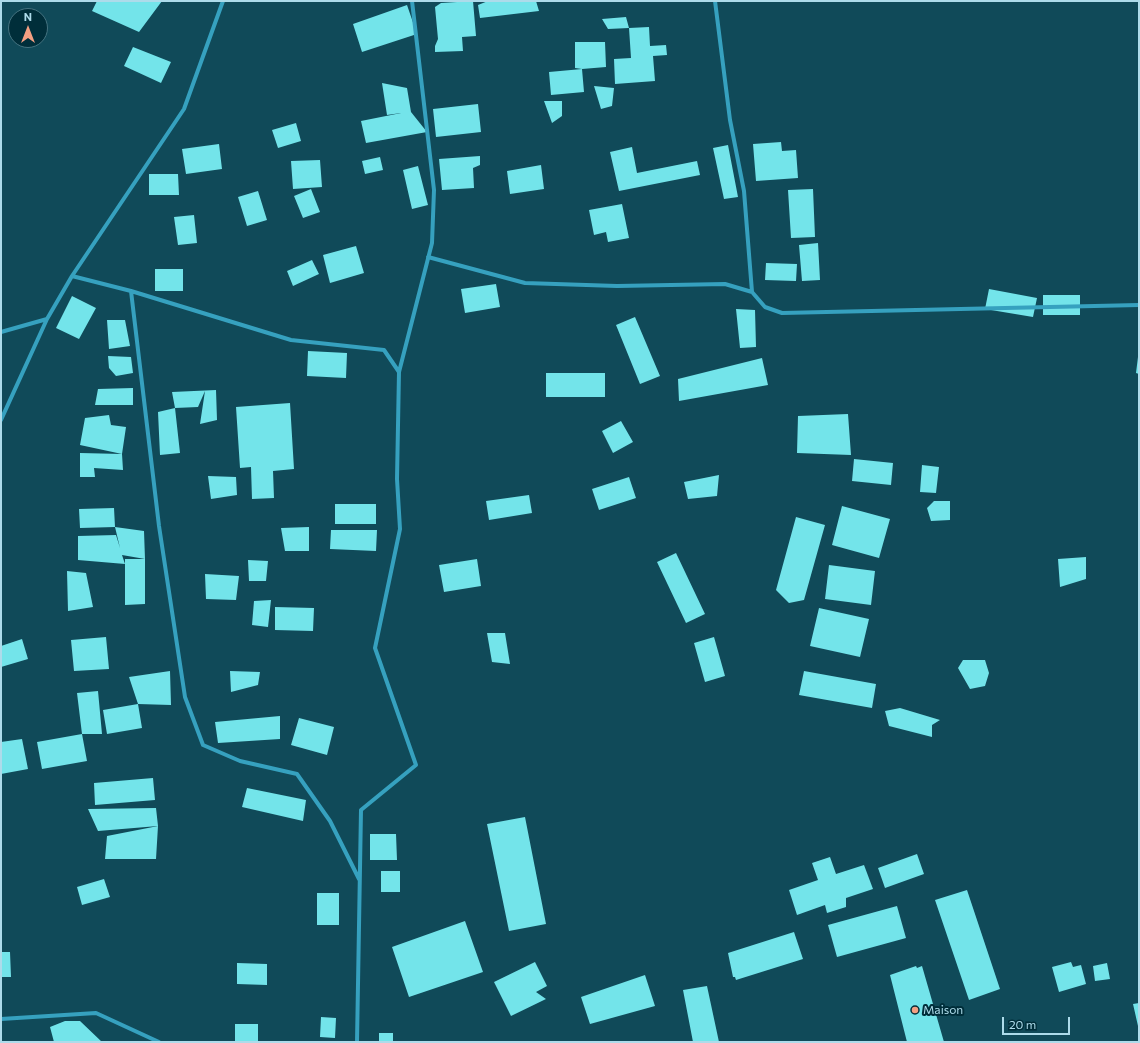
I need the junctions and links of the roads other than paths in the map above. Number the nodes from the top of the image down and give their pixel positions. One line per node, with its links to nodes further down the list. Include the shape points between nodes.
1 (222, 1): 5 (street, via 184,109)
2 (412, 1): 4 (street, via 434,190 432,242)
3 (715, 1): 7 (street, via 730,120 744,191)
4 (428, 257): 7 (street, via 525,282 617,286 725,284); 11 (street)
5 (72, 276): 6 (street); 9 (street)
6 (131, 291): 11 (street, via 291,340 384,350); 13 (street, via 159,526 185,697 203,745 240,761 297,774 330,821)
7 (752, 292): 8 (street, via 766,307 782,314 1017,306)
8 (1139, 305)
9 (47, 319): 10 (street); 12 (street)
10 (1, 332)
11 (399, 372): 13 (street, via 397,479 400,529 375,648 416,765 362,810)
12 (1, 420)
13 (360, 881): 16 (street)
14 (1, 1019): 15 (street, via 96,1014)
15 (159, 1042)
16 (357, 1042)

